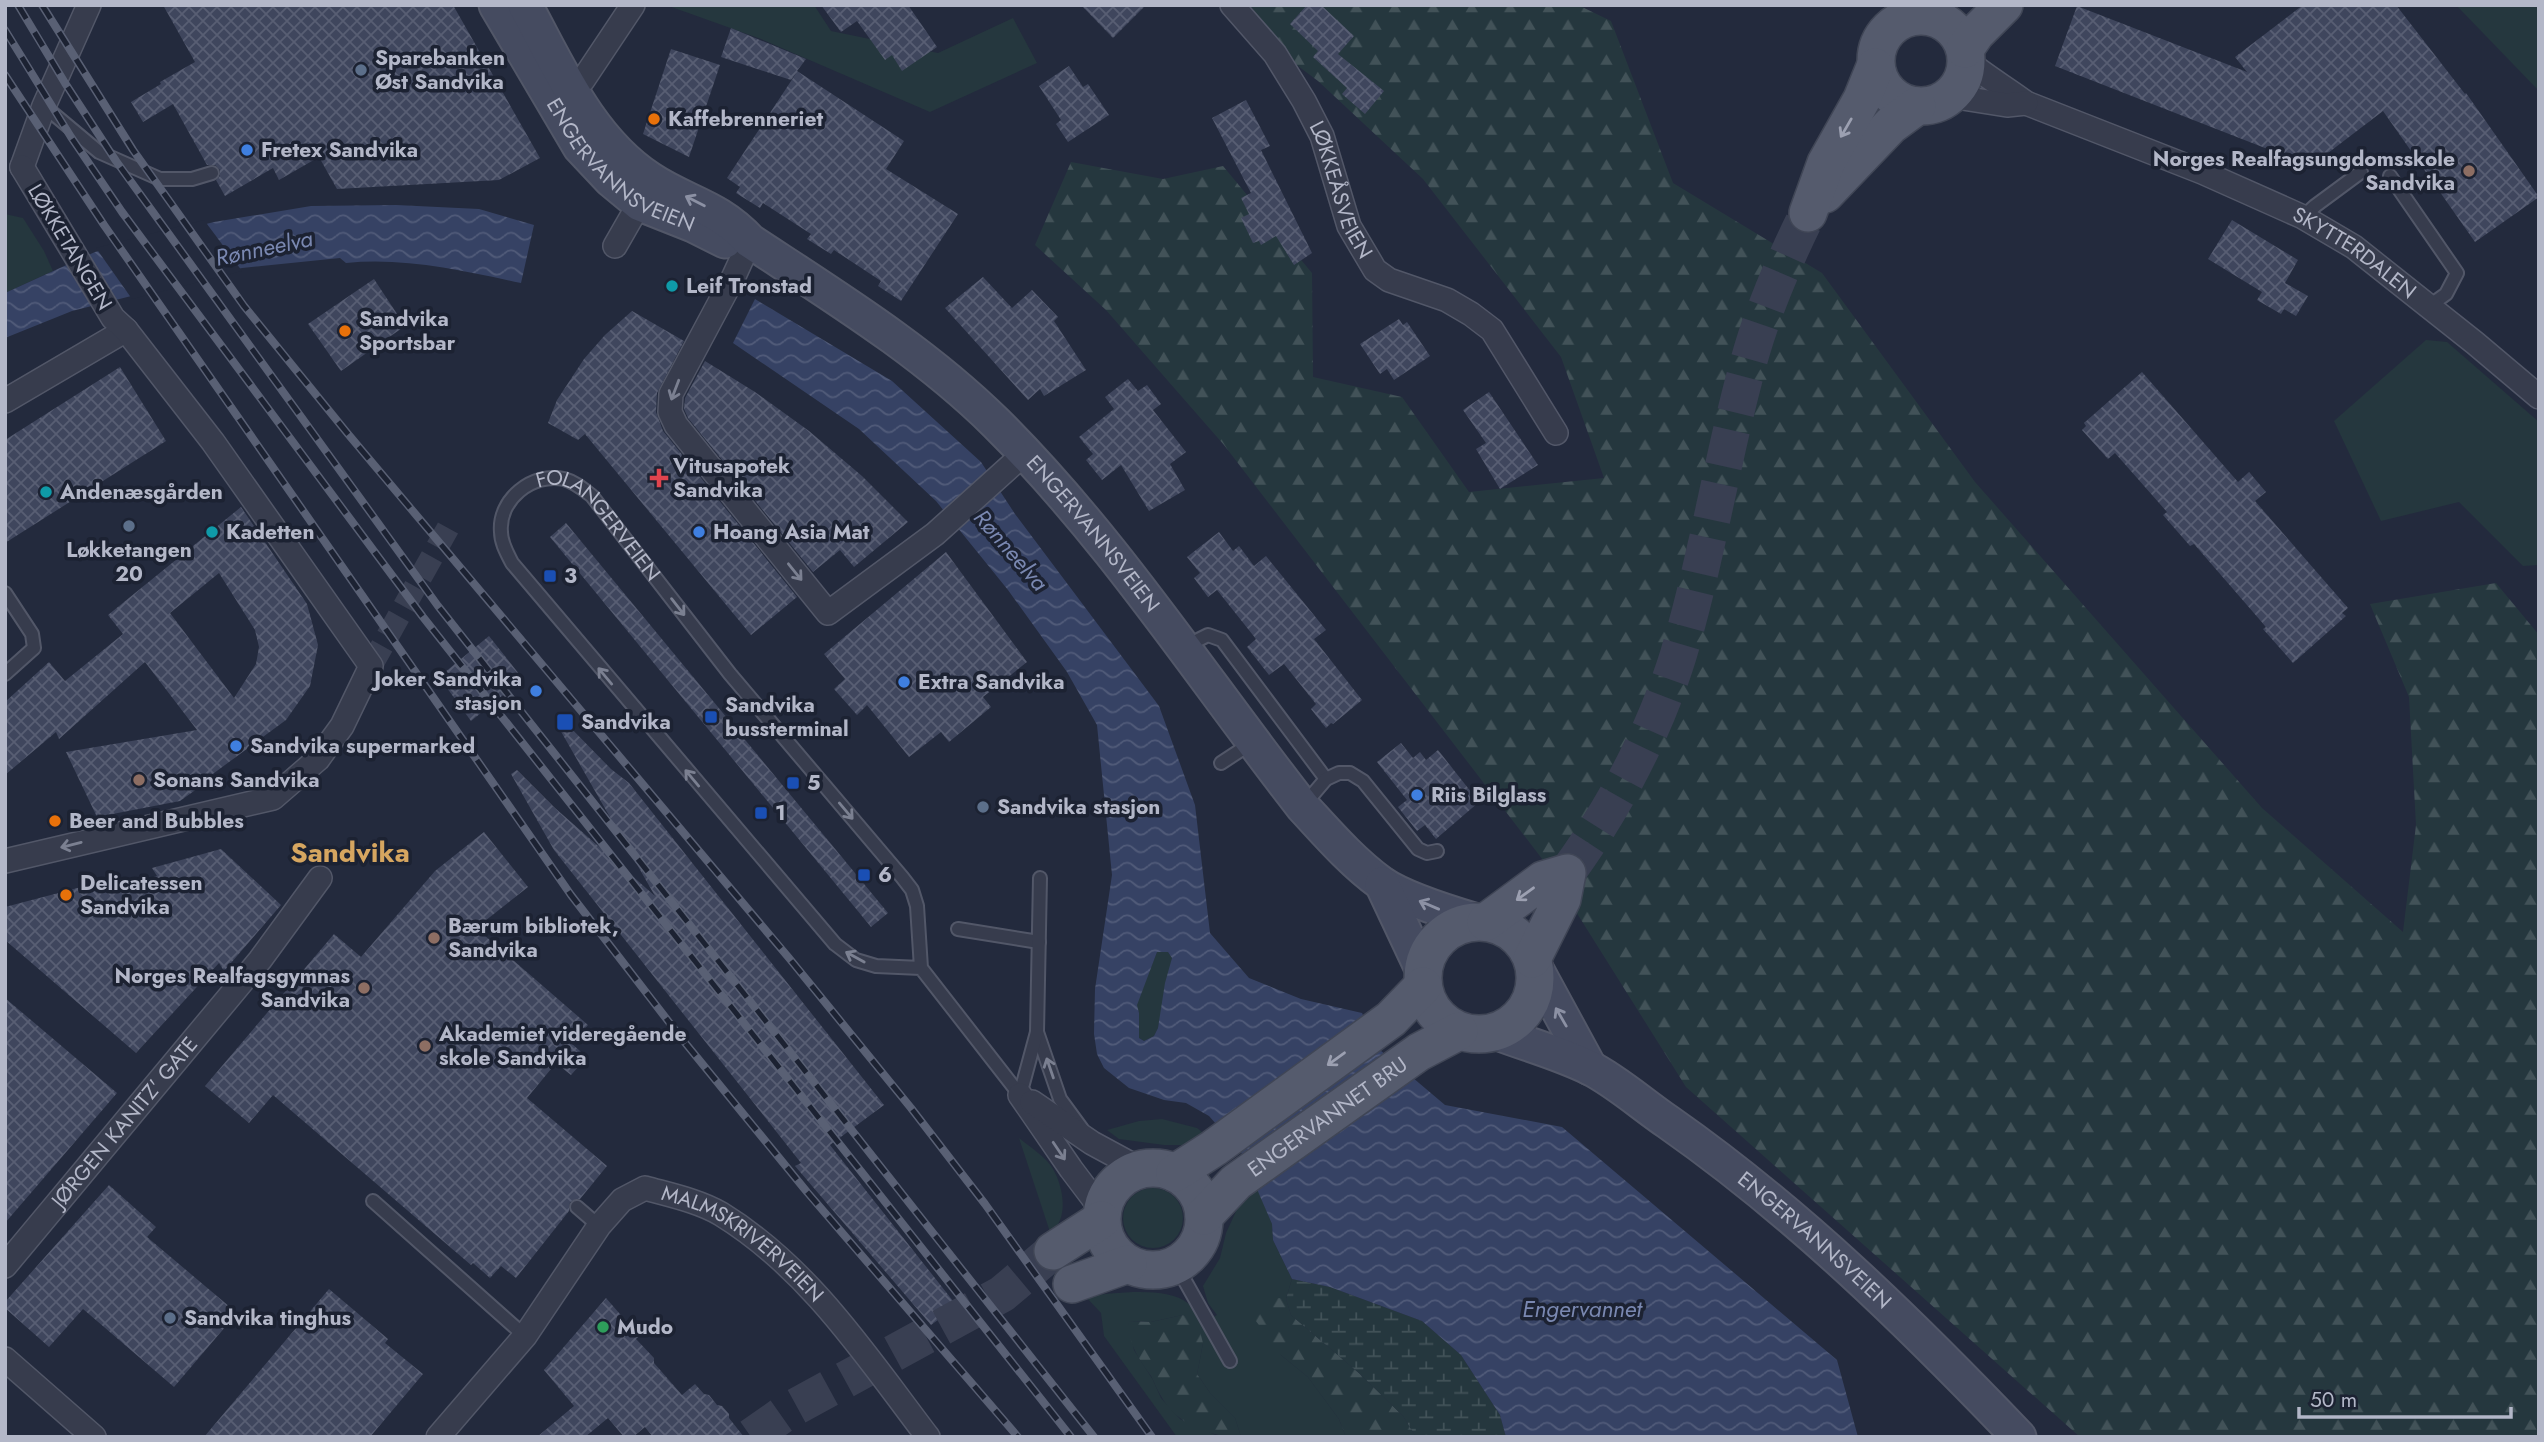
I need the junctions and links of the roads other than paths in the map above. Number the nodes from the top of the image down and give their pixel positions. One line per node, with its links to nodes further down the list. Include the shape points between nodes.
1 (89, 5): 14 (street, LØKKETANGEN)
2 (496, 5): 8 (main road)
3 (525, 5): 8 (main road)
4 (633, 5): 11 (street, via 583,80)
5 (1232, 5): 27 (street, LØKKEÅSVEIEN, via 1275,54 1304,101 1322,136 1349,226 1375,270 1447,300 1492,330)
6 (2004, 5): 9 (main road, via 1976,33)
7 (1938, 10): 9 (main road, via 1941,20 1954,29); 10 (main road, via 1908,17 1888,30 1878,43)
8 (533, 45): 11 (main road, ENGERVANNSVEIEN); 19 (main road, ENGERVANNSVEIEN, via 580,147 611,180)
9 (1966, 55): 12 (main road, via 1963,79); 13 (street, SKYTTERDALEN, via 1991,81)
10 (1875, 67): 12 (main road, via 1880,83 1904,104); 12 (main road, one-way to 12, via 1826,163 1808,213 1891,125)
11 (571, 89): 19 (main road, ENGERVANNSVEIEN)
12 (1933, 101): 13 (street, SKYTTERDALEN)
13 (2026, 103): 20 (street, SKYTTERDALEN)
14 (44, 106): 15 (street, LØKKETANGEN); 17 (lane, via 99,152 160,179 192,179)
15 (14, 165): 24 (street, LØKKETANGEN)
16 (2361, 172): 20 (lane)
17 (212, 173)
18 (2390, 176): 23 (lane, via 2457,273 2446,294)
19 (646, 192): 21 (main road, ENGERVANNSVEIEN, via 726,242); 22 (street)
20 (2303, 217): 23 (street, SKYTTERDALEN, via 2354,247)
21 (750, 241): 28 (main road, ENGERVANNSVEIEN, via 902,342 960,389); 28 (street, one-way to 28, via 671,394 670,412 828,613 947,523)
22 (615, 246)
23 (2428, 307): 25 (street, SKYTTERDALEN)
24 (119, 324): 26 (street, LØKKETANGEN); 37 (street, LØKKETANGEN, one-way to 37, via 213,442 371,666 342,726 318,758 273,798)
25 (2539, 397)
26 (5, 401)
27 (1556, 433)
28 (1025, 453): 30 (main road, ENGERVANNSVEIEN)
29 (5, 593): 31 (lane, via 32,634 34,648)
30 (1182, 648): 32 (main road, ENGERVANNSVEIEN); 34 (lane, via 1208,635 1222,640)
31 (5, 674)
32 (1252, 742): 33 (lane); 35 (main road, ENGERVANNSVEIEN)
33 (1221, 763)
34 (1326, 779): 35 (lane); 36 (lane, via 1350,773 1363,781 1418,849)
35 (1303, 807): 40 (main road, ENGERVANNSVEIEN)
36 (1437, 851)
37 (5, 861)
38 (320, 878): 62 (street, JØRGEN KANITZ' GATE, via 260,960)
39 (1040, 878): 43 (lane)
40 (1382, 884): 41 (main road, ENGERVANNSVEIEN, one-way to 40, via 1436,909); 46 (main road, ENGERVANNSVEIEN)
41 (1482, 922): 44 (main road, via 1514,934); 44 (main road, one-way to 41, via 1562,899 1567,873 1543,880); 46 (main road, via 1458,926 1441,936 1429,952)
42 (958, 929): 43 (lane)
43 (1039, 942): 48 (lane)
44 (1533, 962): 49 (main road, via 1531,998 1511,1025); 50 (main road, ENGERVANNSVEIEN, one-way to 44)
45 (921, 968): 45 (lane, FOLANGERVEIEN, one-way to 45, via 866,963 835,944 615,687 504,548 502,514 521,489 533,482 562,479 592,496 730,674 912,890); 51 (lane)
46 (1423, 978): 47 (main road, via 1435,1014); 53 (main road, ENGERVANNET BRU, one-way to 53, via 1391,1019 1214,1148)
47 (1460, 1031): 49 (main road, via 1477,1035); 57 (main road, ENGERVANNET BRU, via 1419,1052 1236,1182)
48 (1037, 1032): 51 (lane); 52 (lane, one-way to 48, via 1060,1099)
49 (1496, 1032): 50 (main road, ENGERVANNSVEIEN)
50 (1590, 1068): 70 (main road, ENGERVANNSVEIEN, via 1776,1203 1935,1349)
51 (1020, 1094): 52 (street); 56 (street, one-way to 56)
52 (1092, 1143): 53 (street)
53 (1158, 1171): 56 (main road, via 1118,1181); 57 (main road, via 1188,1182)
54 (373, 1201): 64 (lane)
55 (576, 1207): 58 (lane)
56 (1102, 1215): 59 (main road); 60 (main road, via 1108,1244)
57 (1204, 1216): 61 (main road, via 1199,1241)
58 (599, 1226): 64 (street, MALMSKRIVERVEIEN); 69 (street, MALMSKRIVERVEIEN, via 622,1200 645,1188 719,1213 771,1249 837,1316)
59 (1053, 1251)
60 (1128, 1264): 61 (main road, via 1154,1270); 63 (main road)
61 (1176, 1265): 66 (lane)
62 (5, 1266)
63 (1072, 1284)
64 (525, 1336): 68 (street, MALMSKRIVERVEIEN)
65 (5, 1359): 67 (street)
66 (1230, 1361)
67 (94, 1437)
68 (438, 1437)
69 (928, 1437)
70 (2019, 1437)

